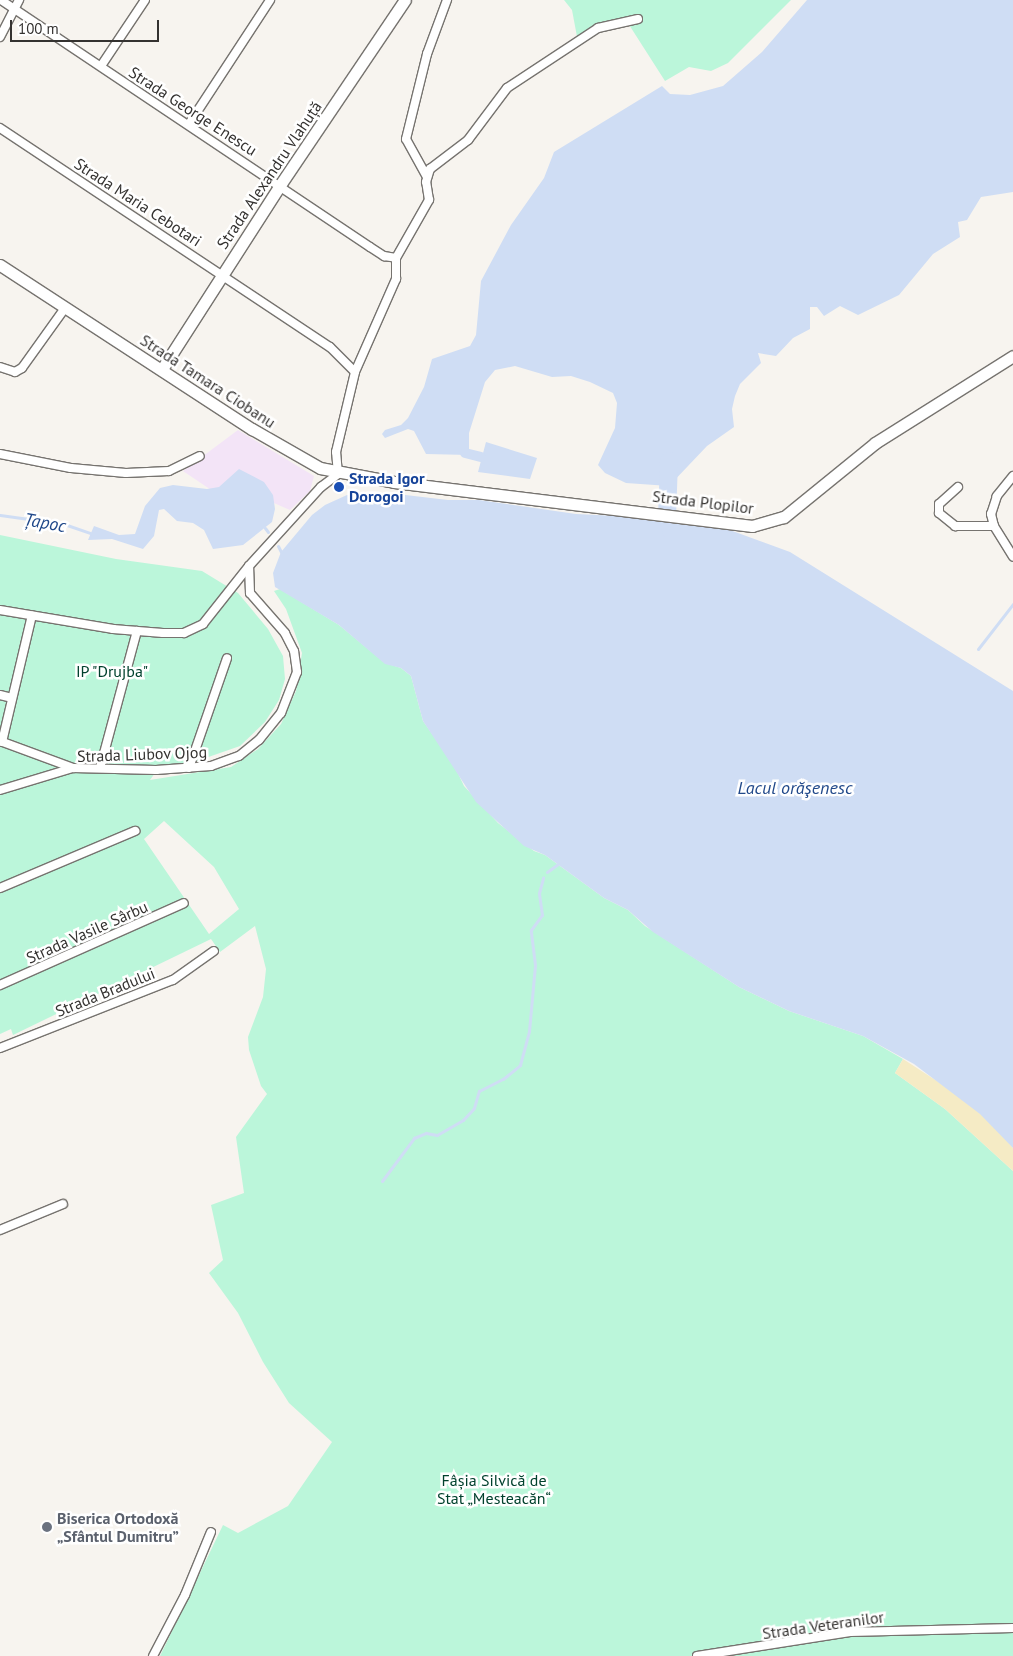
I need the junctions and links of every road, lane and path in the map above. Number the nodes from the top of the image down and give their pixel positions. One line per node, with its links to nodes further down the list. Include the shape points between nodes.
1 (1, 0): 7 (street, Strada George Enescu)
2 (19, 0): 7 (street)
3 (145, 0): 10 (street)
4 (270, 0): 11 (street)
5 (405, 0): 14 (street, Strada Аlexandru Vlahuță)
6 (447, 0): 13 (street, via 427,54 406,140)
7 (13, 8): 9 (street); 10 (street, Strada George Enescu)
8 (638, 18): 13 (street, via 598,28 507,88 468,140 433,165)
9 (0, 37)
10 (101, 66): 11 (street, Strada George Enescu)
11 (189, 124): 14 (street, Strada George Enescu)
12 (0, 128): 17 (street, Strada Maria Cebotari)
13 (426, 177): 15 (street, via 429,200)
14 (280, 185): 15 (street, Strada George Enescu, via 384,256); 17 (street, Strada Аlexandru Vlahuță)
15 (396, 258): 22 (street, via 396,279)
16 (0, 265): 18 (street, Strada Tamara Ciobanu)
17 (223, 274): 21 (street, Strada Аlexandru Vlahuță); 22 (street, Strada Maria Cebotari, via 330,346)
18 (65, 308): 20 (street, via 22,368 15,372); 21 (street, Strada Tamara Ciobanu)
19 (1013, 356): 25 (street, Strada Plopilor, via 875,443 784,517 766,524 733,524)
20 (0, 367)
21 (162, 369): 25 (street, Strada Tamara Ciobanu, via 306,463)
22 (355, 372): 25 (street, via 336,452)
23 (0, 454): 24 (street, via 71,468 126,474 170,471)
24 (200, 456)
25 (338, 474): 30 (street, via 321,486)
26 (1013, 476): 28 (street, via 1000,491 992,508)
27 (958, 487): 28 (street, via 938,504 939,513 955,526)
28 (994, 526): 29 (street)
29 (1013, 556)
30 (249, 566): 33 (street, via 214,612 192,631 175,634); 40 (street, Strada Liubov Ojog, via 250,593 285,634 294,651 297,672 293,689 273,725 250,748 219,764)
31 (0, 610): 32 (street)
32 (32, 615): 33 (street); 36 (street)
33 (137, 631): 39 (street)
34 (227, 658): 40 (street)
35 (0, 695): 36 (street)
36 (12, 698): 37 (street)
37 (1, 741): 38 (street)
38 (73, 768): 39 (street, Strada Liubov Ojog); 41 (street, Strada Liubov Ojog)
39 (100, 768): 40 (street, Strada Liubov Ojog)
40 (189, 768)
41 (0, 790)
42 (135, 831): 43 (street)
43 (0, 888)
44 (184, 903): 46 (street, Strada Vasile Sârbu)
45 (214, 951): 47 (street, Strada Bradului, via 173,980)
46 (0, 985)
47 (0, 1048)
48 (63, 1204): 49 (street)
49 (0, 1230)
50 (211, 1532): 52 (street, via 185,1595)
51 (1013, 1628): 53 (street, Strada Veteranilor, via 850,1632)
52 (153, 1656)
53 (697, 1656)

